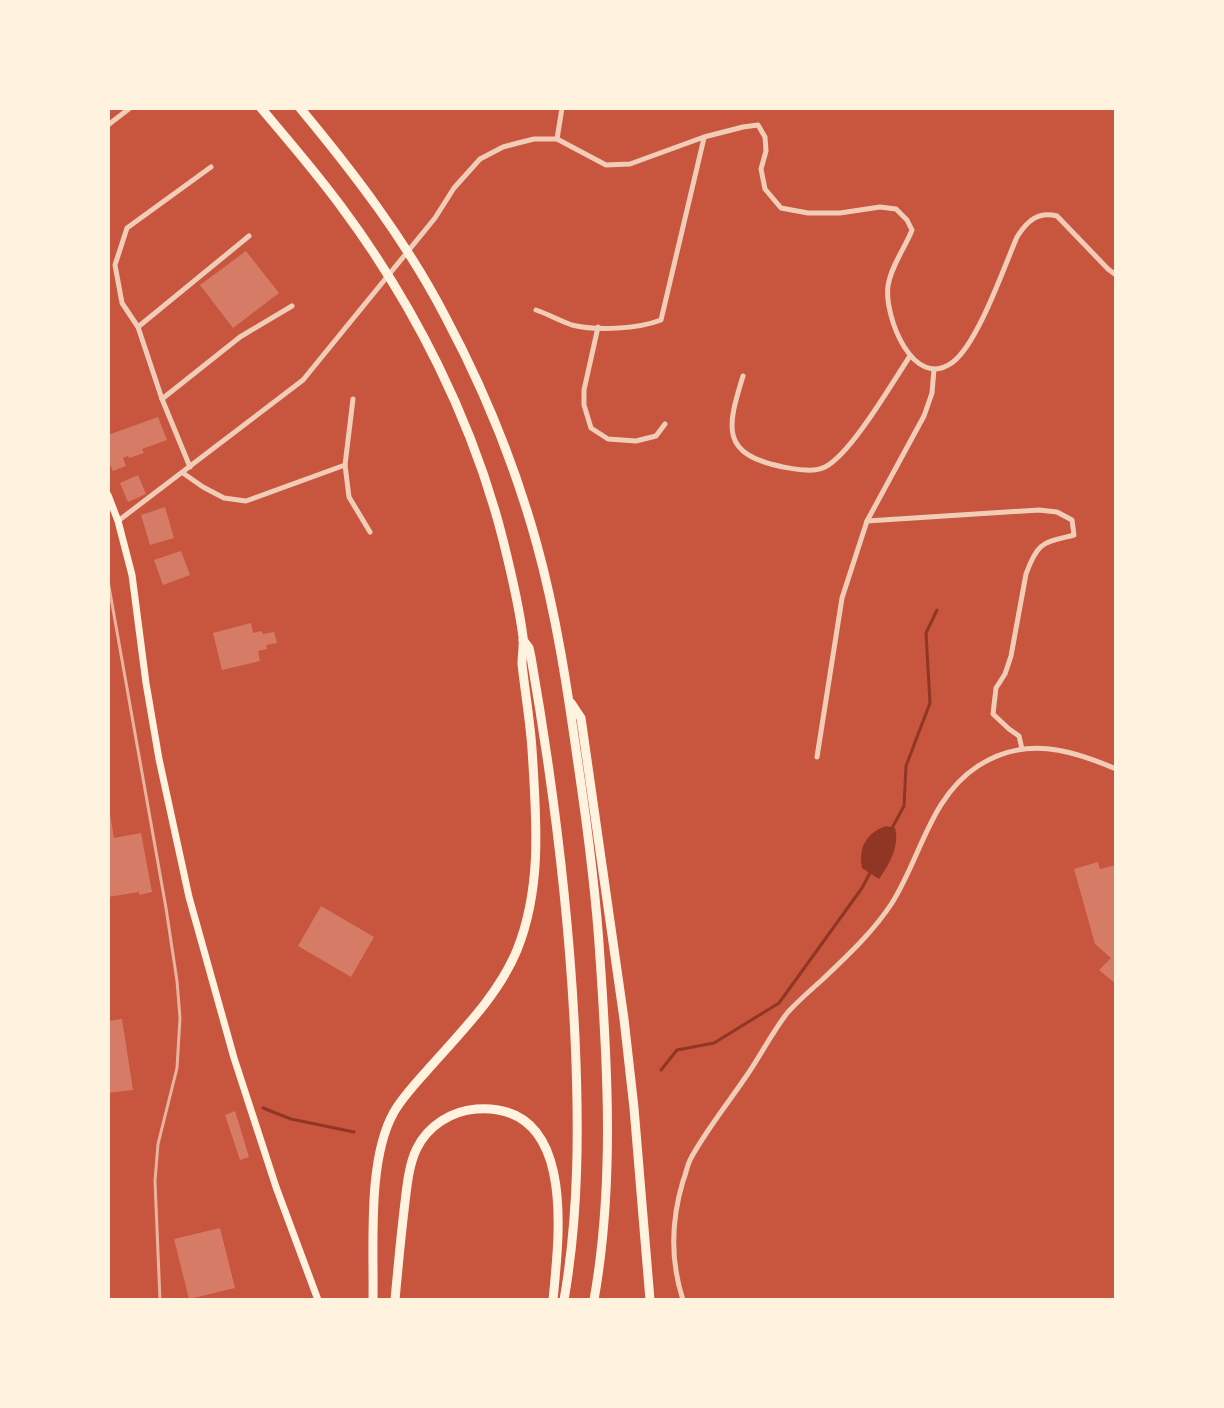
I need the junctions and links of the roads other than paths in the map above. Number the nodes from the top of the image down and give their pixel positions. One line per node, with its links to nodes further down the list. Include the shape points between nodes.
1 (130, 108): 5 (street)
2 (261, 108): 28 (highway, via 369,247 437,364 489,492)
3 (300, 108): 29 (highway, via 389,223 465,354 518,483 546,580)
4 (562, 108): 7 (street)
5 (108, 125)
6 (704, 137): 7 (street, via 630,164 606,165); 14 (street, via 661,320 645,327); 15 (street, via 758,125 765,137 765,189 781,208 840,213 880,207 896,209 907,220 912,230 887,289 891,315)
7 (557, 139): 22 (street, via 503,147 480,159 303,380)
8 (211, 167): 13 (street, via 127,228 115,265 122,303)
9 (249, 236): 13 (street)
10 (1116, 275): 16 (street, via 1057,216 1039,215 1017,237 969,343 954,361)
11 (292, 306): 18 (street, via 240,337)
12 (536, 310): 14 (street, via 572,325)
13 (138, 327): 18 (street)
14 (598, 327): 20 (street, via 584,390 591,428 608,439 636,441 656,436)
15 (910, 356): 16 (street); 17 (street, via 846,451 823,469 772,465 739,448 731,418)
16 (934, 369): 26 (street, via 924,416)
17 (743, 376)
18 (162, 399): 22 (street)
19 (353, 399): 21 (street)
20 (665, 424)
21 (345, 465): 23 (street, via 246,501 224,498); 27 (street, via 349,497)
22 (190, 467): 23 (street)
23 (183, 473): 25 (street)
24 (108, 495): 25 (main road)
25 (118, 521): 34 (main road, via 189,897 234,1058)
26 (867, 521): 30 (street, via 1039,510 1072,520 1074,535 1038,547 1031,561 1011,656 996,688 993,714 1019,736); 31 (street, via 842,598)
27 (370, 532)
28 (523, 640): 33 (highway, via 536,838 529,916 507,970 407,1093 384,1136 377,1168); 37 (highway, via 531,657 552,788 573,1002 577,1166)
29 (569, 700): 38 (highway, via 596,902 606,1056 605,1207); 39 (highway, via 581,718 618,974)
30 (1022, 749): 32 (street, via 1068,751); 40 (street, via 980,764 952,789 886,911 788,1013 690,1160 673,1237)
31 (817, 757)
32 (1116, 769)
33 (373, 1299)
34 (318, 1300)
35 (395, 1300): 36 (highway, via 408,1178 416,1150 441,1121 463,1111 488,1109 527,1124 553,1165 559,1207)
36 (553, 1300)
37 (564, 1300)
38 (594, 1300)
39 (650, 1300)
40 (683, 1300)

